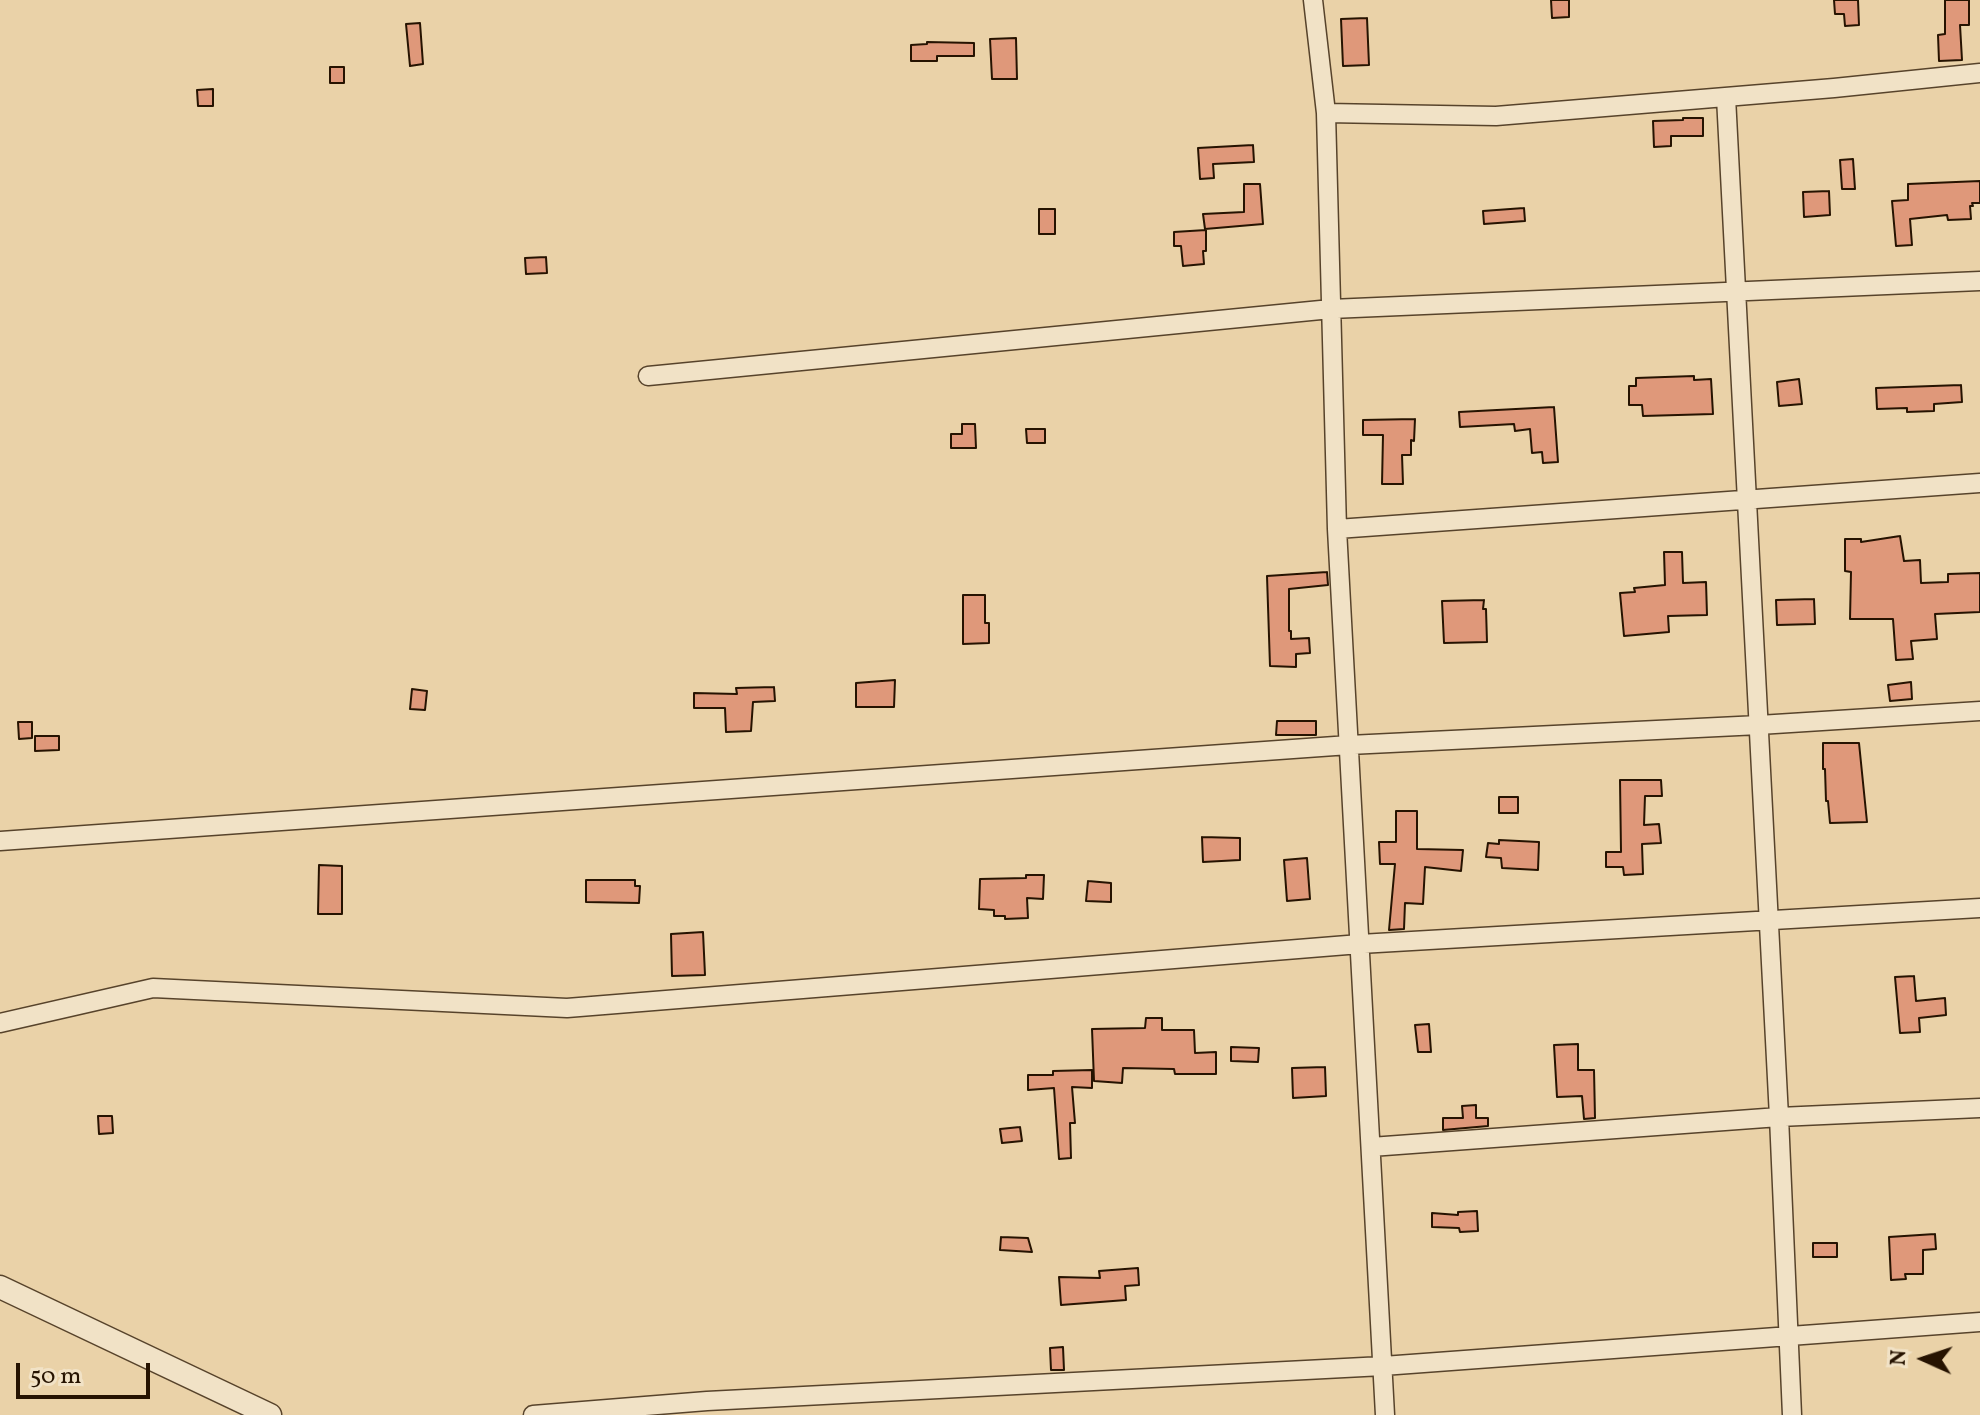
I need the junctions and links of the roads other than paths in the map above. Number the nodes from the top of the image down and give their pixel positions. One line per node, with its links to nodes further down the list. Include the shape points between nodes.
1 (1313, 0): 4 (street)
2 (1980, 73): 3 (street)
3 (1726, 97): 4 (street, via 1496,116); 6 (street)
4 (1326, 113): 7 (street)
5 (1980, 281): 6 (street)
6 (1736, 292): 7 (street); 10 (street)
7 (1331, 309): 8 (street); 11 (street)
8 (648, 376)
9 (1980, 483): 10 (street)
10 (1748, 500): 11 (street); 13 (street)
11 (1337, 529): 14 (street)
12 (1980, 711): 13 (street)
13 (1759, 725): 14 (street); 17 (street)
14 (1349, 745): 15 (street); 18 (street)
15 (0, 841)
16 (1980, 908): 17 (street)
17 (1769, 920): 18 (street); 21 (street)
18 (1360, 944): 19 (street, via 567,1008 153,988); 22 (street)
19 (0, 1023)
20 (1980, 1108): 21 (street)
21 (1779, 1117): 22 (street); 25 (street)
22 (1371, 1147): 26 (street)
23 (0, 1287): 27 (street)
24 (1980, 1322): 25 (street)
25 (1789, 1336): 26 (street); 30 (street)
26 (1383, 1366): 28 (street); 29 (street)
27 (270, 1415)
28 (533, 1415)
29 (1385, 1415)
30 (1792, 1415)

